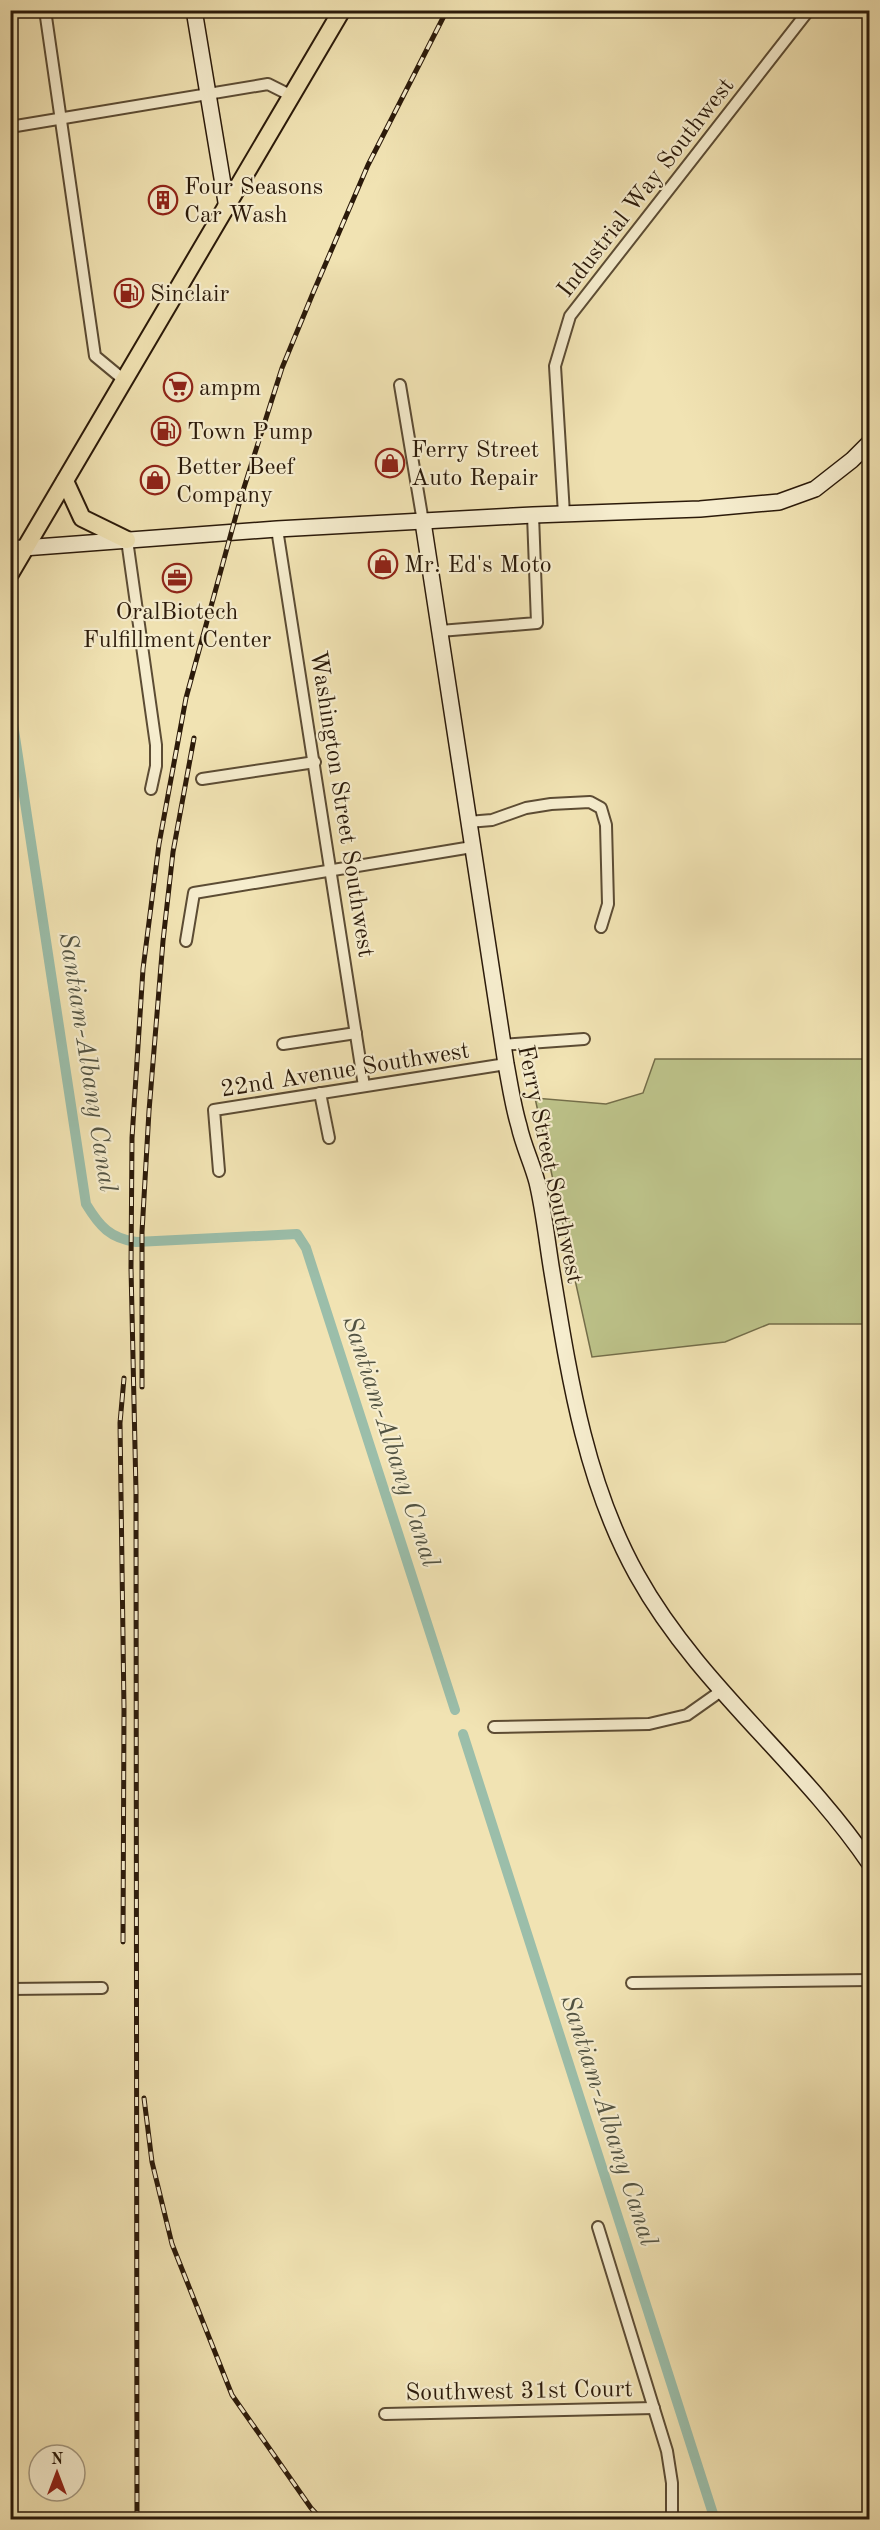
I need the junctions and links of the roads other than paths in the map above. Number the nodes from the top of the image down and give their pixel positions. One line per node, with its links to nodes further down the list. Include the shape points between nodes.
1 (45, 10): 7 (street)
2 (194, 10): 5 (street)
3 (342, 10): 6 (main road)
4 (809, 10): 14 (street, Industrial Way Southwest, via 570,316 555,366)
5 (206, 94): 6 (street, via 268,84); 7 (street); 9 (street)
6 (292, 96): 9 (main road)
7 (61, 118): 8 (street); 10 (street, via 95,356)
8 (10, 127)
9 (227, 208): 10 (main road)
10 (124, 380): 13 (main road)
11 (400, 385): 16 (street, Ferry Street Southwest)
12 (870, 442): 14 (street, via 815,489 779,502)
13 (65, 481): 18 (main road, via 82,518); 19 (main road)
14 (564, 514): 15 (street)
15 (533, 515): 16 (street); 21 (street, via 537,623)
16 (423, 522): 17 (street); 21 (street, Ferry Street Southwest)
17 (277, 529): 18 (street); 22 (street, Washington Street Southwest)
18 (127, 540): 19 (street); 24 (street, via 156,745)
19 (18, 548): 20 (main road)
20 (10, 574)
21 (440, 631): 25 (street, Ferry Street Southwest)
22 (315, 762): 23 (street); 27 (street, Washington Street Southwest)
23 (202, 778)
24 (151, 789)
25 (468, 822): 26 (street, Ferry Street Southwest); 28 (street, via 492,820 551,804 590,802 601,808 606,825 608,904)
26 (472, 847): 27 (street); 33 (street, Ferry Street Southwest)
27 (331, 870): 29 (street, via 194,893); 30 (street, Washington Street Southwest)
28 (601, 927)
29 (186, 941)
30 (356, 1033): 32 (street); 35 (street, Washington Street Southwest)
31 (584, 1039): 33 (street, 22nd Avenue Southwest)
32 (283, 1044)
33 (502, 1045): 34 (street, Ferry Street Southwest)
34 (506, 1064): 35 (street, 22nd Avenue Southwest); 39 (street, Ferry Street Southwest, via 519,1128 537,1182 583,1440 604,1504 636,1575 674,1632)
35 (364, 1086): 36 (street, 22nd Avenue Southwest)
36 (320, 1092): 37 (street); 38 (street, 22nd Avenue Southwest, via 214,1110)
37 (329, 1138)
38 (219, 1171)
39 (721, 1691): 40 (street, via 687,1715 649,1724); 41 (street, Ferry Street Southwest, via 845,1827)
40 (494, 1727)
41 (870, 1864)
42 (870, 1980): 43 (street)
43 (632, 1983)
44 (102, 1988): 45 (street)
45 (10, 1989)
46 (598, 2228): 47 (street)
47 (654, 2408): 48 (street, Southwest 31st Court); 49 (street, via 670,2468)
48 (385, 2414)
49 (672, 2520)

